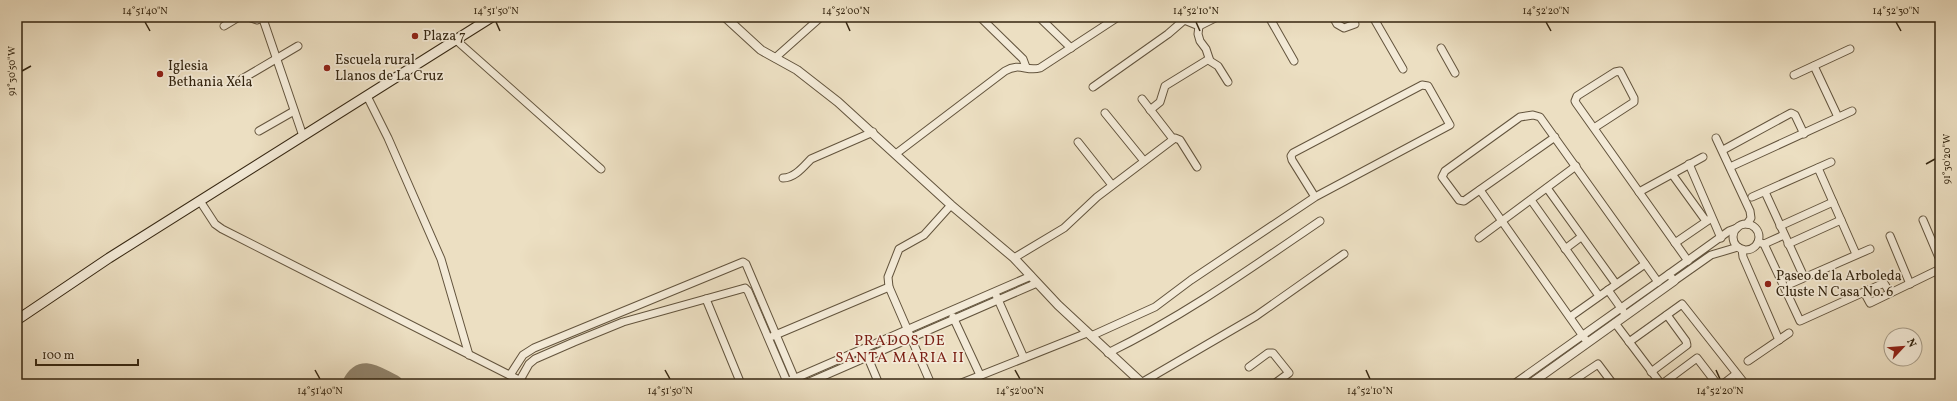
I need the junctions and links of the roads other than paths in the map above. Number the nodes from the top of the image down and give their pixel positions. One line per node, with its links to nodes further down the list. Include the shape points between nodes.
1 (239, 17): 16 (street)
2 (248, 17): 12 (street, via 257,20)
3 (725, 17): 24 (street, via 761,50)
4 (821, 17): 24 (street)
5 (980, 17): 28 (street)
6 (1039, 17): 20 (street)
7 (1118, 17): 20 (street)
8 (1217, 17): 17 (street)
9 (1269, 17): 26 (street)
10 (1333, 17): 15 (street, via 1344,28)
11 (1373, 17): 29 (street)
12 (265, 18): 23 (street)
13 (489, 18): 18 (main road)
14 (1180, 19): 17 (street); 34 (street, via 1168,34)
15 (1355, 24)
16 (224, 26)
17 (1199, 26): 25 (street, via 1198,38 1208,52)
18 (456, 40): 35 (main road); 61 (street)
19 (298, 46): 23 (street)
20 (1071, 48): 28 (street, via 1040,68)
21 (1441, 48): 30 (street)
22 (1850, 49): 27 (street)
23 (276, 58): 32 (street); 38 (street)
24 (775, 58): 44 (street, via 818,85)
25 (1209, 59): 33 (street, via 1218,66); 37 (street, via 1166,86 1160,102)
26 (1294, 61)
27 (1814, 66): 31 (street); 41 (street)
28 (1026, 67): 52 (street, via 1018,66 1005,71)
29 (1403, 69)
30 (1455, 73)
31 (1794, 75)
32 (242, 79)
33 (1228, 82)
34 (1093, 88)
35 (367, 96): 46 (main road); 143 (street, via 441,259)
36 (1142, 99): 37 (street)
37 (1150, 110): 49 (street)
38 (294, 111): 43 (street); 46 (street)
39 (1852, 111): 41 (street)
40 (1105, 112): 54 (street)
41 (1838, 117): 45 (street)
42 (1594, 128): 42 (street, via 1634,102 1620,71 1575,99); 67 (street)
43 (259, 131)
44 (873, 132): 52 (street); 63 (street, via 812,159 790,177)
45 (1804, 134): 51 (street, via 1795,115 1791,113); 59 (street)
46 (303, 136): 72 (main road)
47 (1555, 137): 57 (street); 66 (street); 66 (street, via 1540,117 1533,115 1520,118 1442,174 1460,201 1466,201)
48 (1716, 138): 51 (street)
49 (1173, 139): 54 (street); 58 (street, via 1180,140)
50 (1078, 142): 64 (street)
51 (1723, 150): 59 (street)
52 (896, 153): 74 (street)
53 (1703, 157): 56 (street)
54 (1144, 162): 64 (street)
55 (1831, 162): 60 (street)
56 (1689, 164): 62 (street); 75 (street)
57 (1576, 166): 65 (street); 99 (street)
58 (1197, 167)
59 (1730, 167): 80 (street, via 1751,214)
60 (1818, 168): 68 (street); 73 (street)
61 (601, 169)
62 (1672, 174): 67 (street); 75 (street)
63 (783, 178)
64 (1112, 185): 96 (street, via 1064,228)
65 (1547, 188): 71 (street); 85 (street)
66 (1480, 190): 76 (street)
67 (1639, 192): 88 (street)
68 (1765, 192): 70 (street); 81 (street)
69 (1314, 197): 69 (street, via 1292,160 1293,153 1422,85 1428,86 1450,125); 133 (street, via 1155,307)
70 (1752, 197)
71 (1531, 200): 76 (street); 92 (street)
72 (200, 201): 126 (main road); 143 (street, via 215,224 222,229)
73 (1833, 202): 77 (street); 81 (street)
74 (951, 205): 96 (street); 109 (street, via 924,235 899,249 888,277)
75 (1709, 219): 87 (street); 88 (street)
76 (1502, 220): 86 (street); 123 (street)
77 (1841, 220): 90 (street); 95 (street)
78 (1923, 220): 97 (street)
79 (1320, 221): 142 (street, via 1208,298)
80 (1747, 224): 82 (street); 89 (street, via 1757,231)
81 (1780, 226): 83 (street)
82 (1737, 228): 87 (street); 91 (street, via 1733,236)
83 (1784, 235): 89 (street); 90 (street)
84 (1890, 236): 108 (street)
85 (1582, 237): 92 (street); 106 (street)
86 (1479, 238)
87 (1721, 238): 98 (street)
88 (1675, 243): 98 (street)
89 (1761, 243): 91 (street, via 1749,250); 112 (street, via 1800,321)
90 (1788, 244): 103 (street)
91 (1740, 248): 102 (street, via 1711,255); 137 (street)
92 (1565, 249): 114 (street)
93 (1870, 249): 95 (street)
94 (1344, 254): 157 (street, via 1256,316)
95 (1856, 254): 103 (street)
96 (1014, 258): 101 (street)
97 (1940, 260)
98 (1688, 261): 102 (street)
99 (1645, 264): 104 (street); 106 (street)
100 (1940, 269): 108 (street)
101 (1031, 276): 105 (street); 111 (street)
102 (1672, 278): 104 (street); 121 (street)
103 (1804, 278): 107 (street)
104 (1658, 282): 118 (street)
105 (1037, 283): 116 (street); 133 (street)
106 (1616, 284): 110 (street)
107 (1790, 284)
108 (1910, 284): 113 (street)
109 (889, 287): 129 (street); 132 (street)
110 (1608, 290): 114 (street); 118 (street)
111 (995, 292): 116 (street); 119 (street)
112 (1864, 292): 113 (street, via 1884,283); 113 (street, via 1870,303)
113 (1890, 293)
114 (1599, 296): 123 (street)
115 (706, 299): 124 (street); 135 (street, via 746,288); 159 (street)
116 (998, 300): 125 (street); 145 (street)
117 (630, 309): 120 (street); 124 (street); 132 (street, via 743,262)
118 (1620, 309): 121 (street); 134 (street)
119 (951, 311): 125 (street); 129 (street)
120 (620, 313): 127 (street); 130 (street)
121 (1627, 315): 128 (street)
122 (1667, 315): 139 (street); 149 (street, via 1687,344); 150 (street, via 1679,305 1685,306)
123 (1570, 317): 134 (street)
124 (633, 319): 127 (street)
125 (955, 319): 136 (street); 152 (street)
126 (17, 320)
127 (623, 322): 138 (street)
128 (1615, 323): 139 (street); 140 (street)
129 (907, 330): 136 (street); 141 (street)
130 (571, 333): 138 (street); 151 (street, via 522,355)
131 (1789, 333): 137 (street)
132 (776, 335): 135 (street); 154 (street)
133 (1089, 335): 142 (street); 145 (street)
134 (1582, 335): 140 (street); 166 (street)
135 (768, 338): 156 (street)
136 (911, 338): 144 (street); 163 (street)
137 (1779, 340): 146 (street)
138 (574, 342): 155 (street, via 535,359 529,364)
139 (1629, 342): 149 (street)
140 (1587, 343): 167 (street)
141 (864, 349): 144 (street); 148 (street)
142 (1108, 353): 157 (street)
143 (469, 355): 151 (street)
144 (868, 357): 153 (street); 162 (street)
145 (1024, 358): 152 (street)
146 (1748, 361)
147 (1249, 367): 165 (street, via 1268,353 1273,353 1290,373)
148 (820, 368): 153 (street); 154 (street)
149 (1651, 372): 169 (street)
150 (1736, 374): 171 (street); 172 (street)
151 (510, 375): 155 (street)
152 (980, 375): 164 (street)
153 (823, 376): 160 (street); 161 (street)
154 (796, 381): 156 (street)
155 (523, 382)
156 (786, 383)
157 (1142, 383)
158 (1610, 383): 168 (street, via 1601,366 1597,364)
159 (742, 384)
160 (805, 384)
161 (826, 384)
162 (879, 384)
163 (931, 384)
164 (959, 384)
165 (1274, 384)
166 (1514, 384)
167 (1530, 384)
168 (1568, 384)
169 (1661, 384): 170 (street, via 1697,358)
170 (1717, 384)
171 (1723, 384)
172 (1745, 384)

